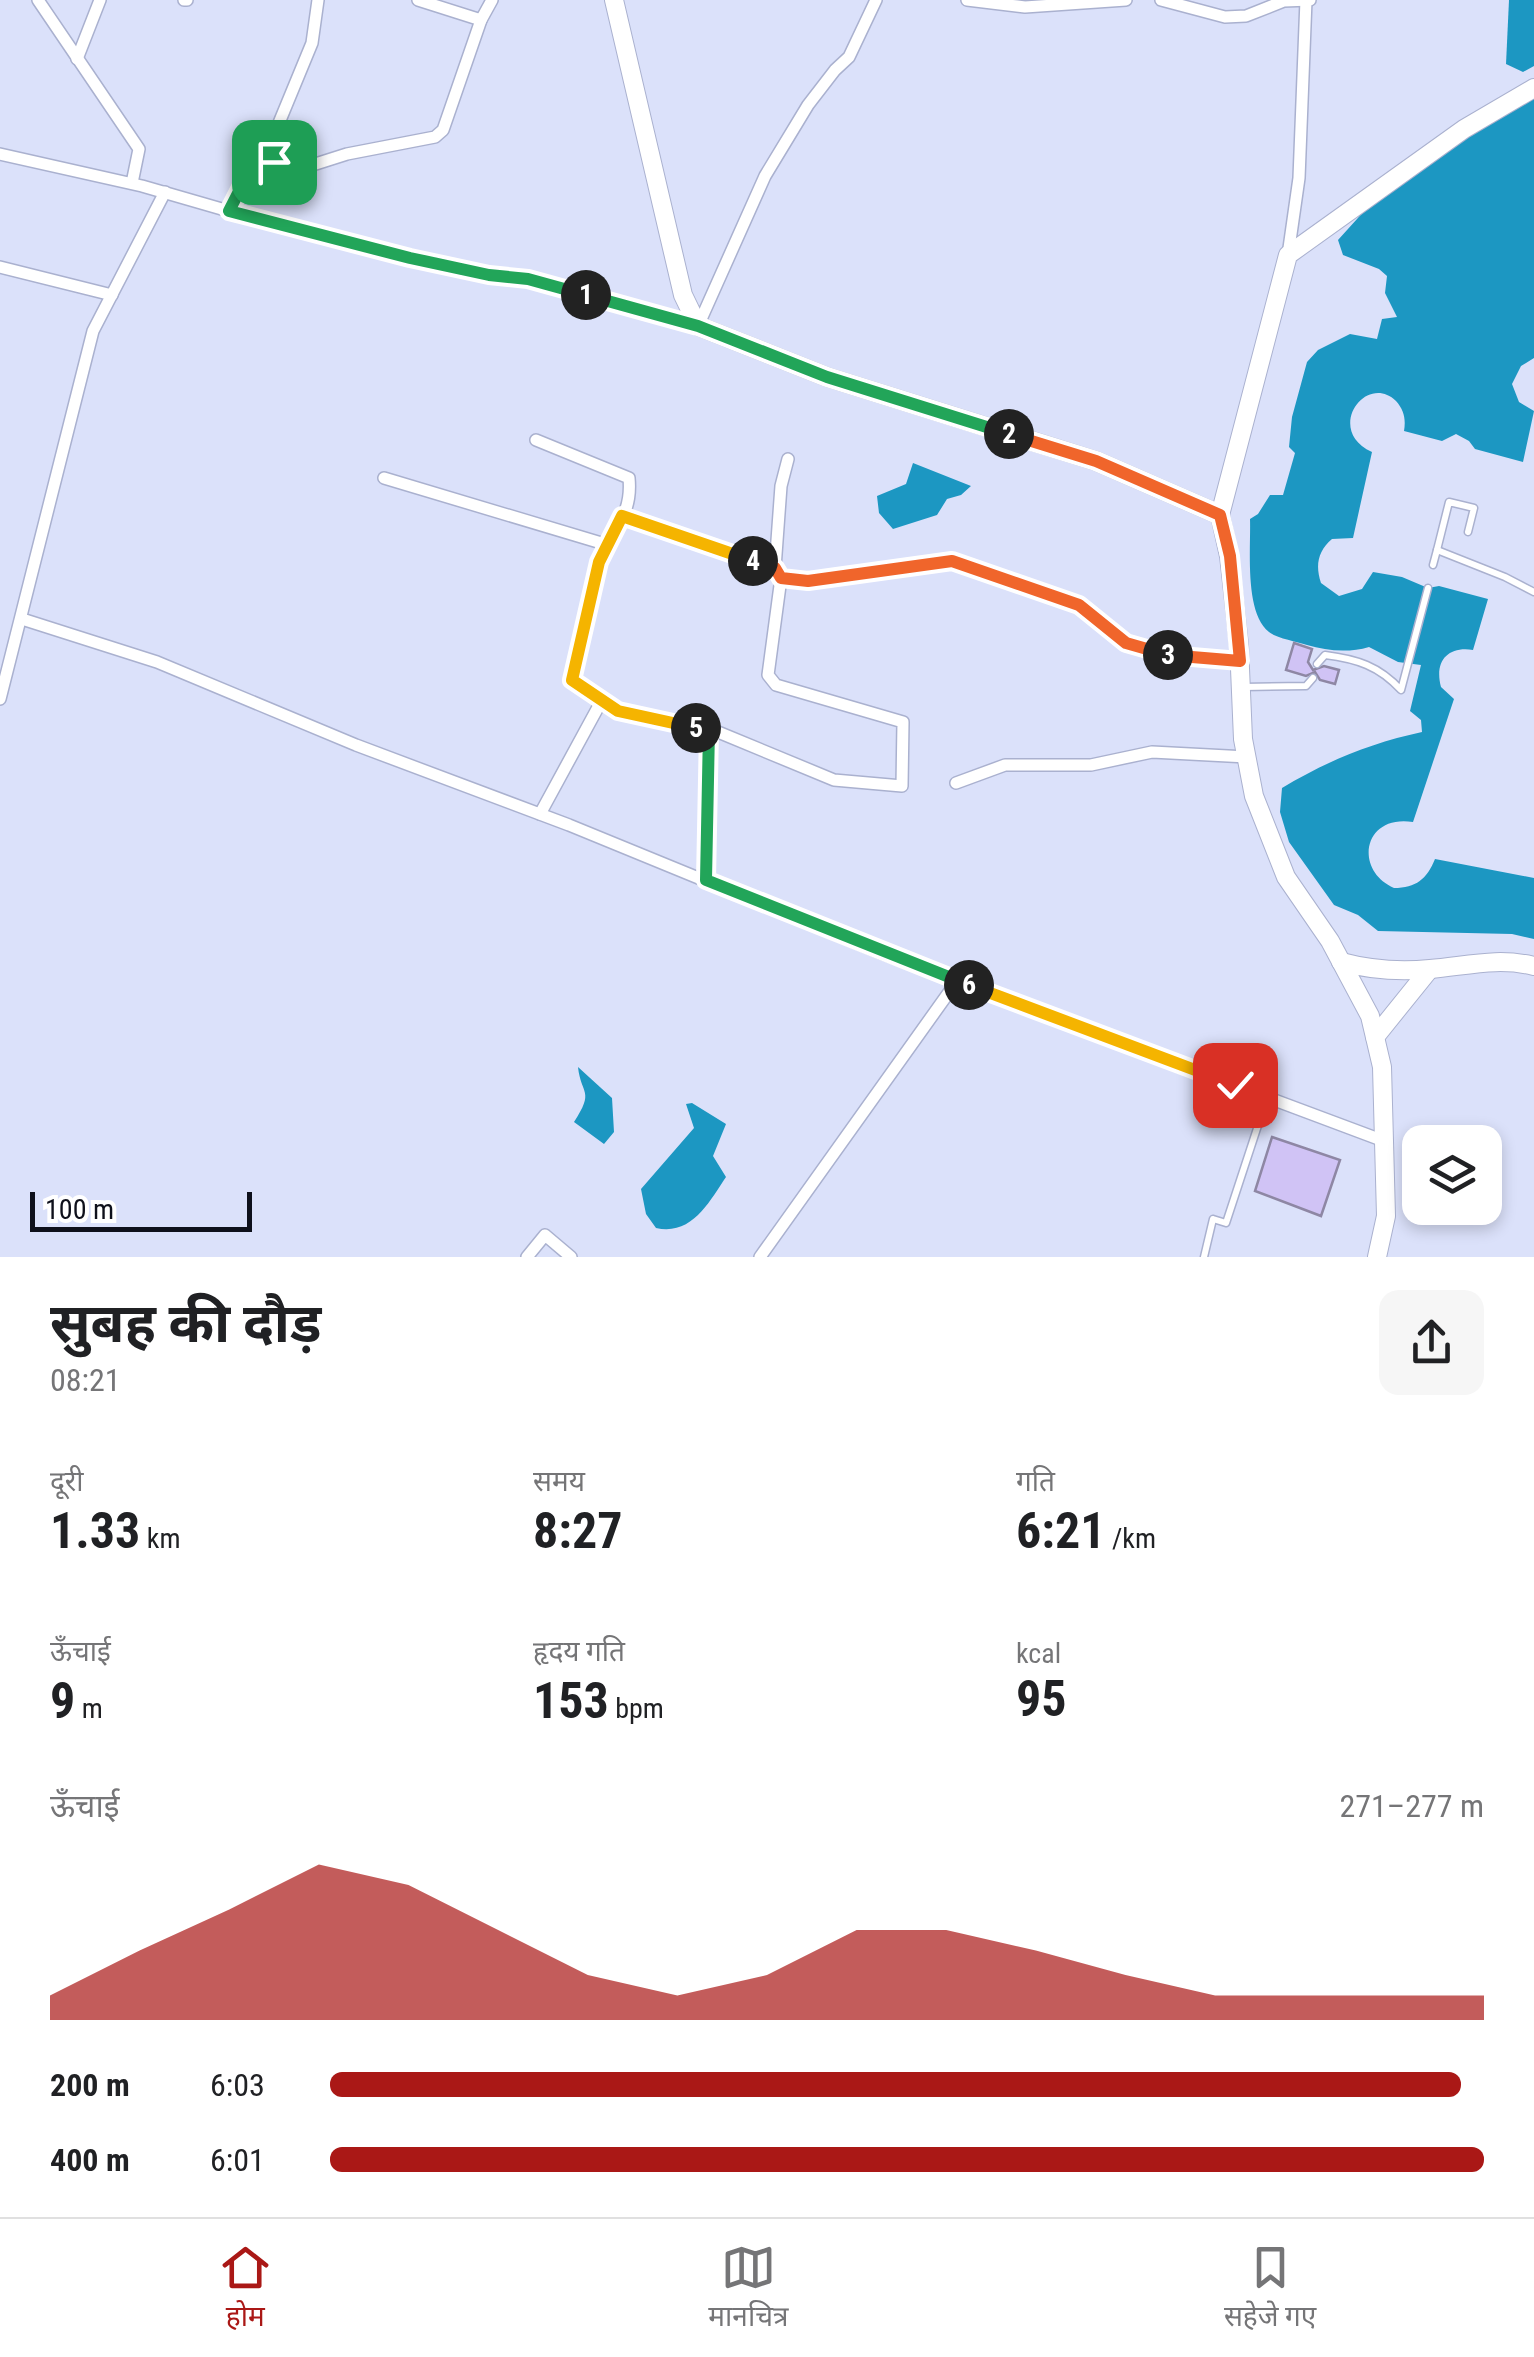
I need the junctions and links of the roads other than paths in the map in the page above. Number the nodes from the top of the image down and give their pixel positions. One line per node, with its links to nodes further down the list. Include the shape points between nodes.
1 (38, 0): 13 (street)
2 (100, 0): 13 (street)
3 (318, 0): 16 (street, via 312,42)
4 (418, 0): 12 (street)
5 (492, 0): 12 (street)
6 (614, 0): 23 (main road, via 683,294)
7 (876, 0): 23 (street, via 850,57 808,105 765,176)
8 (967, 0): 9 (street, via 1025,7)
9 (1126, 0)
10 (1161, 0): 11 (street, via 1225,17)
11 (1307, 0): 20 (street, via 1300,178)
12 (481, 20): 16 (street, via 436,137 303,168)
13 (78, 58): 17 (street, via 139,149)
14 (1534, 88): 20 (main road, via 1464,129)
15 (0, 154): 17 (street)
16 (263, 155): 19 (street)
17 (132, 183): 18 (street)
18 (166, 192): 19 (street); 22 (street)
19 (229, 211): 23 (street, via 410,258 528,279)
20 (1288, 255): 27 (main road)
21 (0, 267): 22 (street)
22 (112, 295): 36 (street, via 93,331)
23 (698, 326): 27 (main road, via 827,377 1096,461)
24 (536, 440): 28 (street, via 629,478 631,500)
25 (788, 459): 33 (street)
26 (384, 478): 30 (street)
27 (1220, 515): 37 (main road)
28 (622, 516): 30 (street); 33 (street)
29 (1468, 532): 31 (lane, via 1474,508 1449,502)
30 (608, 545): 42 (street, via 572,680)
31 (1438, 550): 32 (lane); 35 (lane)
32 (1433, 565)
33 (778, 573): 37 (street, via 808,581 952,561 1079,605 1126,643 1165,655); 43 (street, via 768,675 776,685 904,722 902,786 834,780)
34 (1427, 591): 38 (lane, via 1401,690 1385,673 1356,660 1325,656)
35 (1534, 592)
36 (22, 619): 41 (street); 46 (street, via 157,662)
37 (1240, 661): 40 (main road)
38 (1316, 664)
39 (1313, 678): 40 (lane, via 1306,686)
40 (1241, 687): 44 (main road)
41 (0, 699)
42 (602, 700): 43 (street, via 618,711); 46 (street)
43 (709, 730): 47 (street)
44 (1247, 757): 45 (street, via 1152,752 1091,764 1005,765); 48 (main road, via 1254,796 1286,877)
45 (956, 783)
46 (540, 814): 47 (street)
47 (706, 880): 51 (street)
48 (1342, 962): 50 (main road, via 1372,970); 52 (main road)
49 (1534, 966): 50 (main road, via 1508,959)
50 (1428, 970): 52 (main road)
51 (957, 981): 53 (street); 57 (street)
52 (1375, 1037): 54 (main road)
53 (1267, 1097): 54 (street); 58 (lane, via 1226,1223 1213,1220)
54 (1384, 1141): 59 (main road, via 1386,1216)
55 (527, 1257): 56 (street, via 545,1235)
56 (571, 1257)
57 (760, 1257)
58 (1204, 1257)
59 (1376, 1257)

